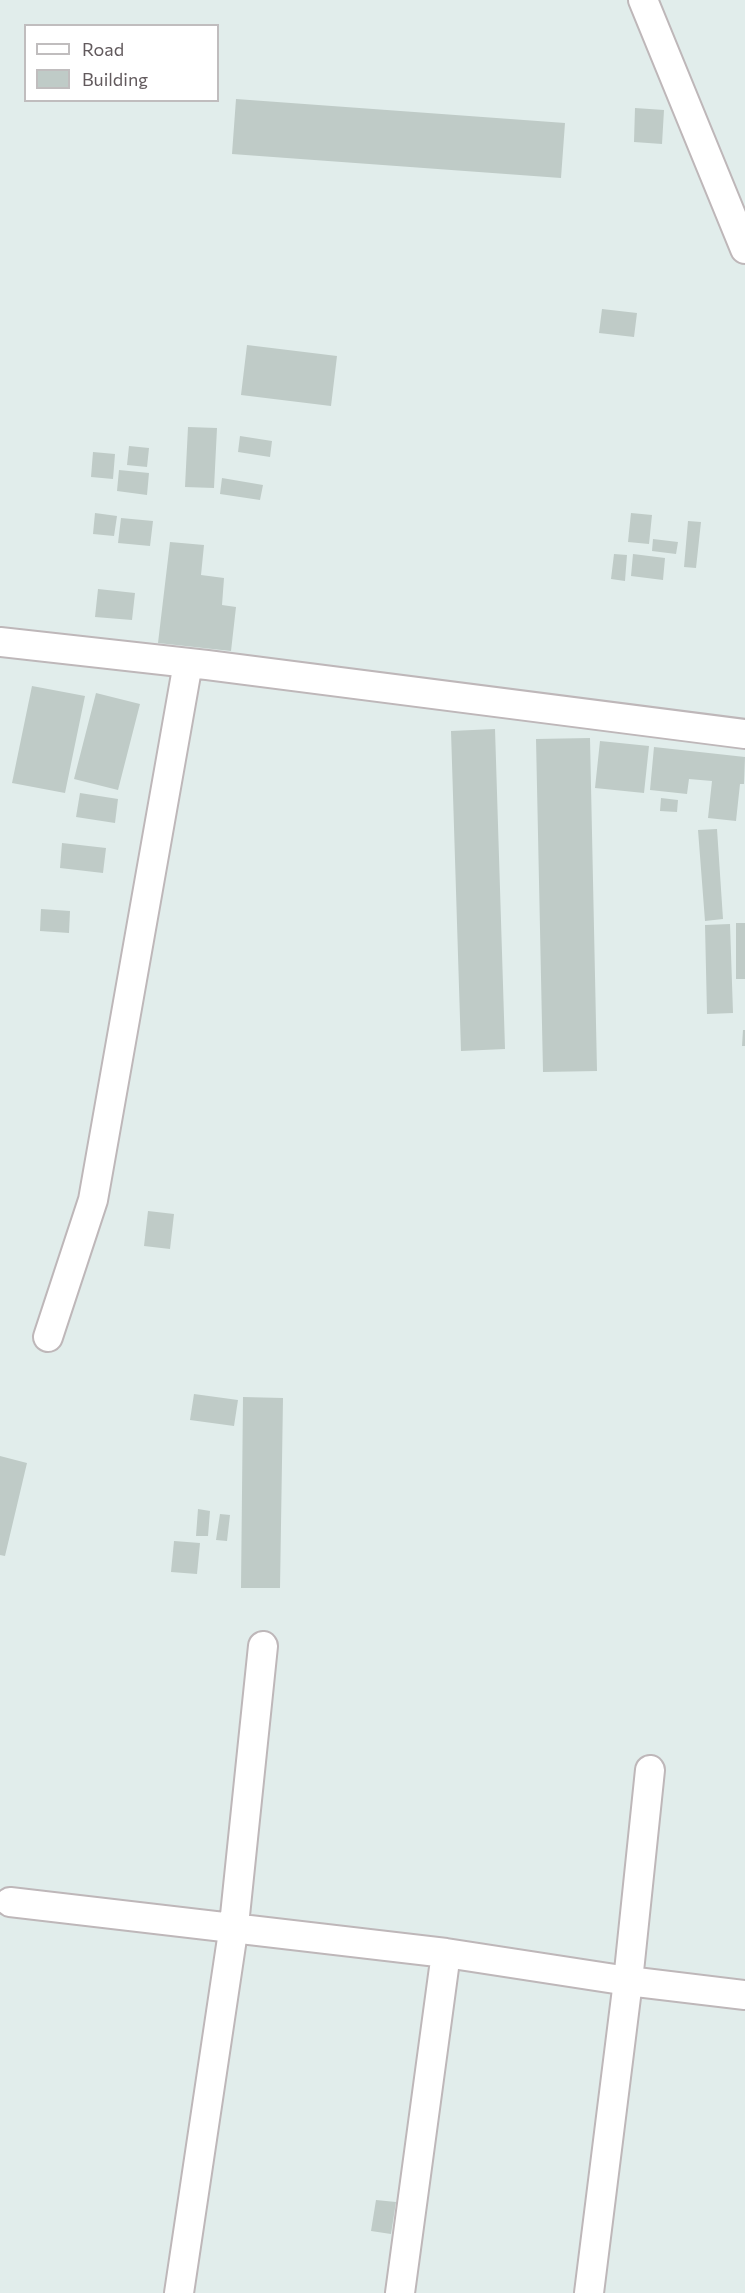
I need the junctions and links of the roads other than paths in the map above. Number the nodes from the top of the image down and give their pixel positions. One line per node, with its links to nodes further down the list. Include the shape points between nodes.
1 (643, 0): 2 (street)
2 (744, 244)
3 (0, 642): 4 (street)
4 (188, 663): 5 (street); 6 (street, via 93,1200)
5 (745, 734)
6 (48, 1338)
7 (263, 1646): 13 (street, via 234,1924)
8 (650, 1770): 11 (street)
9 (10, 1902): 10 (street)
10 (446, 1953): 11 (street); 14 (street)
11 (628, 1981): 12 (street); 15 (street)
12 (745, 1995)
13 (179, 2293)
14 (400, 2293)
15 (589, 2293)

